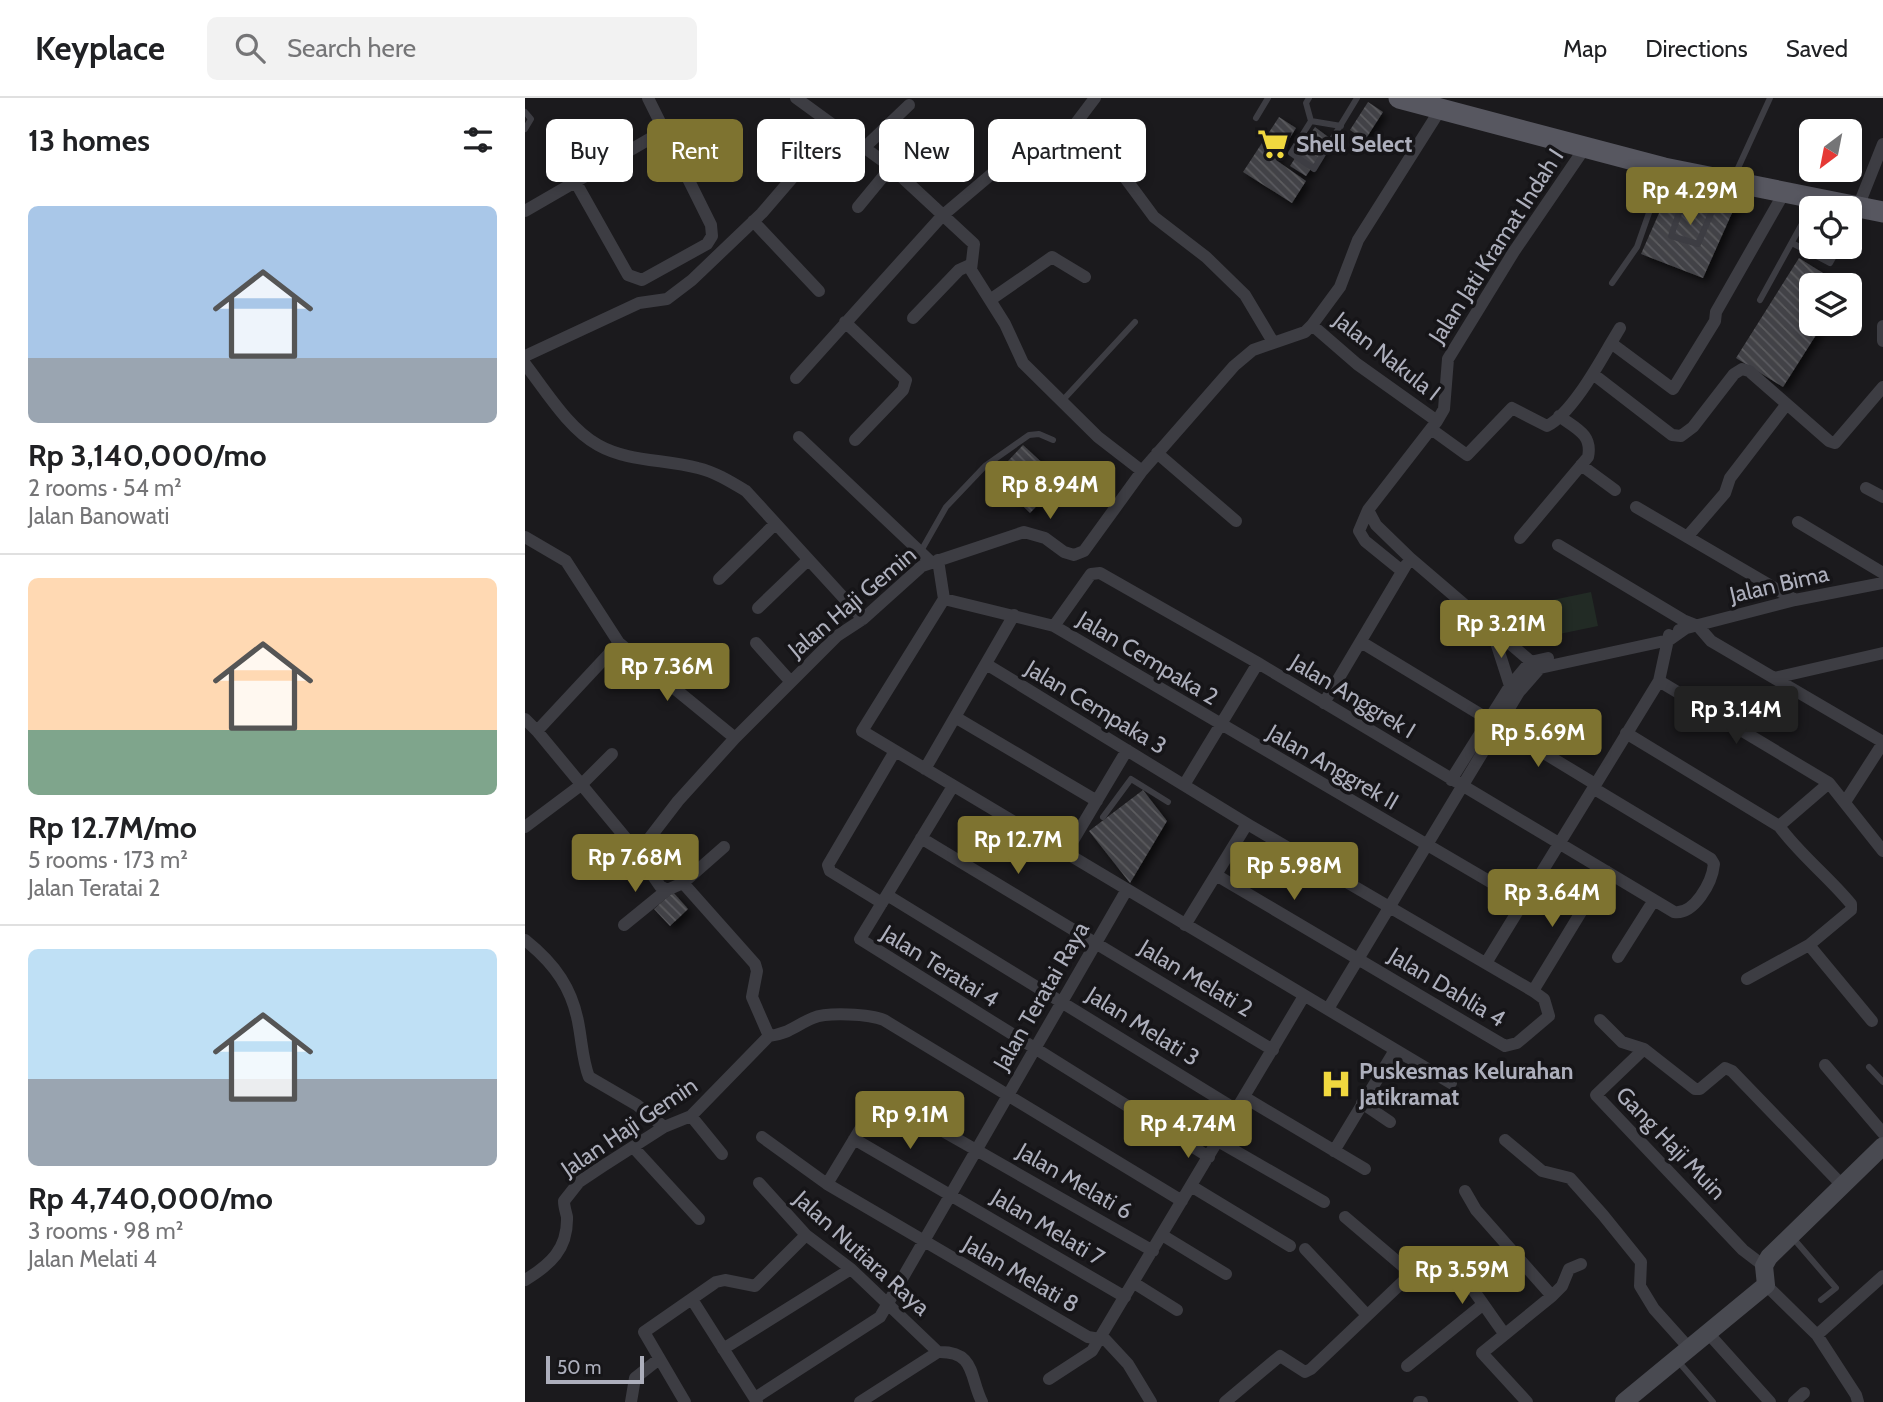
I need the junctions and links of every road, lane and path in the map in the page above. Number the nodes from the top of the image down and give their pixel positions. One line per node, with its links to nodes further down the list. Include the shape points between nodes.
1 (648, 98): 13 (street)
2 (796, 98): 14 (street)
3 (1095, 98): 15 (street)
4 (1268, 98): 12 (lane)
5 (1309, 98): 16 (lane)
6 (1357, 98): 17 (lane)
7 (1399, 98): 10 (main road)
8 (1770, 98): 33 (lane)
9 (909, 105): 20 (street)
10 (1440, 110): 21 (main road); 55 (street, Jalan Haji Gemin, via 1359,240 1340,287)
11 (528, 114): 18 (lane)
12 (1255, 118)
13 (659, 119)
14 (825, 119)
15 (1079, 119)
16 (1311, 121): 17 (lane); 17 (lane, via 1291,153 1314,169)
17 (1341, 126)
18 (525, 129)
19 (1883, 144): 36 (street)
20 (865, 147): 22 (street)
21 (1584, 149): 23 (main road); 69 (street, Jalan Jati Kramat Indah I, via 1448,359 1444,408)
22 (879, 158)
23 (1664, 168): 24 (main road); 48 (lane, via 1637,247)
24 (1693, 174): 33 (main road); 33 (lane, via 1671,236 1698,244)
25 (988, 178): 41 (street)
26 (573, 182): 39 (street)
27 (576, 182): 28 (street, via 628,275 642,280 707,244 712,236)
28 (690, 182)
29 (790, 182): 42 (street)
30 (879, 182): 37 (street)
31 (907, 182): 41 (street)
32 (1128, 182): 59 (street, via 1154,217 1245,295)
33 (1728, 182): 34 (main road)
34 (1784, 193): 35 (main road); 60 (street, via 1673,389)
35 (1800, 196)
36 (1862, 197)
37 (858, 207)
38 (1862, 208): 40 (main road)
39 (525, 211)
40 (1883, 212)
41 (942, 216): 46 (street, via 974,244); 53 (street)
42 (753, 221): 49 (street); 61 (street, via 667,299 639,303)
43 (1799, 230): 44 (lane)
44 (1792, 243): 45 (lane); 51 (lane)
45 (1799, 247)
46 (970, 265): 50 (street); 52 (street, via 953,275)
47 (1085, 277): 50 (street, via 1052,257)
48 (1612, 283)
49 (819, 291)
50 (990, 300): 66 (street, via 1023,363)
51 (1760, 300)
52 (913, 318)
53 (845, 322): 64 (street); 71 (street, via 906,380 903,390)
54 (1135, 322): 66 (lane)
55 (1312, 325): 59 (street, Jalan Haji Gemin, via 1305,332); 69 (street, Jalan Nakula I)
56 (1883, 326): 58 (street)
57 (1620, 328): 60 (street)
58 (1883, 341)
59 (1273, 342): 73 (street, Jalan Haji Gemin, via 1253,350 1234,366)
60 (1611, 344): 63 (street)
61 (525, 356)
62 (525, 365): 83 (street, via 567,418 595,443 614,452 723,477 746,491)
63 (1593, 374): 67 (street, via 1672,435 1681,436 1693,427 1742,369); 68 (street)
64 (796, 378)
65 (1882, 389): 67 (street, via 1835,443)
66 (1063, 400): 75 (street, via 1098,437)
67 (1786, 405): 85 (street, via 1730,478 1725,493)
68 (1559, 416): 69 (street, Jalan Nakula I, via 1552,424 1542,425 1512,408 1467,455); 74 (street, via 1589,441 1588,457)
69 (1434, 425): 80 (street, Jalan Jati Kramat Indah I)
70 (799, 437): 88 (street)
71 (855, 440)
72 (1053, 440): 88 (lane, via 1029,435 985,466 946,507)
73 (1157, 453): 75 (street, Jalan Haji Gemin); 81 (street)
74 (1581, 466): 77 (street); 86 (street)
75 (1142, 471): 91 (street, Jalan Haji Gemin, via 1084,551 1064,552 1045,537 1024,532)
76 (1866, 488): 78 (street)
77 (1615, 490)
78 (1883, 497)
79 (1636, 506): 85 (street)
80 (1369, 510): 89 (street, via 1376,525); 92 (street, via 1359,531)
81 (1236, 521)
82 (1798, 522): 93 (street)
83 (775, 524): 90 (street); 94 (street)
84 (525, 537): 106 (street, via 566,561)
85 (1687, 537): 97 (street)
86 (1520, 538)
87 (1558, 545): 102 (street)
88 (921, 551): 91 (street)
89 (1411, 558): 92 (street); 103 (street)
90 (808, 559): 98 (street); 100 (street)
91 (934, 561): 96 (street); 100 (street, Jalan Haji Gemin, via 911,574)
92 (1402, 571): 105 (street)
93 (1883, 573)
94 (719, 579)
95 (1883, 583): 97 (street, Jalan Bima)
96 (944, 598): 99 (street, Jalan Cempaka 2); 127 (street, via 862,731)
97 (1795, 600): 102 (street, Jalan Bima)
98 (758, 608)
99 (1014, 615): 101 (street, Jalan Cempaka 2); 111 (street)
100 (863, 619): 115 (street, Jalan Haji Gemin, via 837,636)
101 (1054, 626): 109 (street, Jalan Anggrek I, via 1091,574 1100,573); 121 (street, Jalan Cempaka 2)
102 (1692, 627): 104 (street, Jalan Bima); 113 (street)
103 (1493, 632): 112 (street); 116 (street)
104 (1669, 636): 112 (street, Jalan Bima); 114 (street)
105 (1361, 642): 117 (street); 120 (street)
106 (619, 643): 122 (street); 124 (street)
107 (756, 643): 115 (street)
108 (1877, 654): 110 (street); 113 (street)
109 (1258, 663): 117 (street, Jalan Anggrek I); 121 (street)
110 (1883, 663)
111 (986, 664): 118 (street); 126 (street, Jalan Cempaka 3)
112 (1535, 665): 116 (street)
113 (1774, 678): 125 (street)
114 (1659, 681): 123 (street); 131 (street)
115 (791, 682): 124 (street, Jalan Haji Gemin)
116 (1514, 689): 120 (street)
117 (1324, 704): 130 (street, Jalan Anggrek I)
118 (955, 718): 129 (street); 136 (street)
119 (525, 719): 122 (street)
120 (1494, 723): 130 (street); 135 (street)
121 (1221, 725): 133 (street); 146 (street, Jalan Anggrek II)
122 (537, 731): 132 (street)
123 (1626, 733): 135 (street); 142 (street)
124 (735, 738): 148 (street, Jalan Haji Gemin, via 648,840)
125 (1883, 743): 139 (street)
126 (1127, 750): 133 (street, Jalan Cempaka 3); 136 (street)
127 (895, 751): 129 (street); 156 (street, Jalan Melati 3, via 828,865 830,871)
128 (612, 754): 132 (street)
129 (925, 769): 134 (street)
130 (1456, 783): 145 (street, Jalan Anggrek I); 146 (street)
131 (1829, 783): 139 (street); 142 (street)
132 (580, 785): 143 (street); 148 (street)
133 (1184, 785): 141 (street, Jalan Cempaka 3)
134 (953, 786): 144 (street); 150 (street)
135 (1594, 786): 145 (street); 157 (street, Jalan Anggrek I, via 1714,864 1690,910 1674,912)
136 (1100, 795): 137 (lane); 150 (street)
137 (1117, 797): 138 (lane, via 1131,779); 140 (lane)
138 (1168, 802)
139 (1845, 802): 149 (street)
140 (1103, 817)
141 (1247, 824): 152 (street); 159 (street, Jalan Cempaka 3)
142 (1779, 826): 164 (street, via 1851,904 1848,914)
143 (525, 827)
144 (921, 838): 156 (street); 163 (street, Jalan Melati 2)
145 (1559, 844): 151 (street, Jalan Anggrek I); 158 (street)
146 (1425, 845): 158 (street, Jalan Anggrek II); 159 (street)
147 (724, 847): 153 (street)
148 (633, 848): 154 (street)
149 (1883, 850)
150 (1065, 854): 155 (street)
151 (1606, 871): 157 (street, Jalan Anggrek I); 169 (street)
152 (1216, 875): 161 (street); 166 (street, Jalan Dahlia 4)
153 (683, 883): 154 (street); 175 (street, via 755,964 752,997)
154 (667, 890): 160 (street)
155 (1126, 891): 161 (street); 163 (street, Jalan Teratai Raya)
156 (884, 899): 171 (street, Jalan Melati 3); 177 (street, Jalan Teratai 4, via 860,939)
157 (1654, 900): 165 (street)
158 (1523, 901): 167 (street)
159 (1388, 907): 166 (street); 167 (street, Jalan Cempaka 3)
160 (624, 925)
161 (1185, 925): 170 (street)
162 (525, 940): 190 (street, via 566,983 577,1013 589,1077)
163 (1096, 942): 171 (street, Jalan Teratai Raya); 178 (street, Jalan Melati 2)
164 (1809, 944): 168 (street); 174 (street)
165 (1618, 957)
166 (1358, 958): 169 (street, Jalan Dahlia 4, via 1505,1046 1517,1043 1549,1016 1544,999); 172 (street)
167 (1486, 963): 169 (street, Jalan Cempaka 3)
168 (1747, 979)
169 (1533, 991)
170 (1304, 996): 172 (street); 178 (street)
171 (1063, 1000): 177 (street, Jalan Teratai Raya); 187 (street, Jalan Melati 3)
172 (1328, 1009): 179 (street)
173 (1600, 1020): 176 (street, via 1622,1042)
174 (1872, 1021)
175 (769, 1036): 184 (street, Jalan Haji Gemin, via 787,1034 815,1016 872,1015); 188 (street, Jalan Haji Gemin)
176 (1644, 1049): 205 (street, via 1695,1089 1725,1069 1732,1070); 221 (street, Gang Haji Muin, via 1596,1095 1743,1250)
177 (1034, 1050): 184 (street, Jalan Teratai Raya); 201 (street, Jalan Teratai 4)
178 (1273, 1050): 185 (street)
179 (1395, 1050): 183 (street); 186 (street)
180 (1825, 1065): 191 (street)
181 (1869, 1068): 182 (lane)
182 (1883, 1082)
183 (1451, 1083)
184 (1007, 1095): 198 (street, Jalan Teratai Raya); 209 (street)
185 (1244, 1097): 187 (street); 199 (street)
186 (1362, 1103): 189 (street); 199 (street)
187 (1237, 1110): 195 (street)
188 (691, 1115): 190 (street, Jalan Haji Gemin); 200 (street)
189 (1390, 1122)
190 (664, 1127): 197 (street, Jalan Haji Gemin)
191 (1883, 1133)
192 (762, 1137): 204 (street, Jalan Melati 8)
193 (854, 1139): 198 (street, Jalan Melati 6, via 879,1098 885,1098); 204 (street); 208 (street, Jalan Melati 7)
194 (1505, 1140): 243 (street, via 1542,1171 1570,1178 1603,1215 1641,1262 1640,1286)
195 (1218, 1141): 201 (street); 210 (street)
196 (1883, 1146): 205 (street)
197 (633, 1147): 212 (street); 226 (street, Jalan Haji Gemin, via 567,1195 564,1240 558,1255)
198 (977, 1148): 208 (street, Jalan Teratai Raya); 219 (street, Jalan Melati 6)
199 (1334, 1151): 202 (street)
200 (722, 1154)
201 (1209, 1157): 206 (street)
202 (1365, 1169)
203 (759, 1184): 214 (street, Jalan Nutiara Raya)
204 (827, 1184): 216 (street, Jalan Melati 8)
205 (1841, 1184): 213 (street)
206 (1191, 1186): 209 (street); 217 (street)
207 (1465, 1191): 229 (street, via 1476,1210)
208 (950, 1193): 216 (street, Jalan Teratai Raya); 230 (street, Jalan Melati 7)
209 (1182, 1201): 215 (street)
210 (1324, 1202)
211 (1345, 1217): 224 (street)
212 (699, 1219)
213 (1789, 1234): 221 (street); 231 (lane, via 1836,1288)
214 (806, 1235): 222 (street, Jalan Nutiara Raya); 232 (street, via 755,1286 716,1282)
215 (1162, 1235): 219 (street); 223 (street)
216 (922, 1241): 233 (street, Jalan Teratai Raya); 240 (street, Jalan Melati 8, via 1088,1336)
217 (1290, 1246)
218 (1305, 1249): 236 (street)
219 (1153, 1251): 227 (street)
220 (1581, 1264): 229 (street, via 1569,1269)
221 (1764, 1266): 228 (street)
222 (851, 1269): 233 (street, Jalan Nutiara Raya); 241 (street)
223 (1226, 1274)
224 (1412, 1274): 234 (street, via 1439,1252 1467,1281); 236 (street)
225 (1883, 1276): 239 (street)
226 (525, 1280)
227 (1134, 1283): 230 (street); 235 (street)
228 (1766, 1285): 238 (street); 239 (street)
229 (1552, 1296): 237 (street)
230 (1125, 1297): 240 (street)
231 (1821, 1300)
232 (693, 1301): 241 (street); 244 (street, via 643,1332)
233 (889, 1304): 242 (street, Jalan Nutiara Raya); 248 (street, Jalan Teratai Raya, via 880,1317)
234 (1481, 1306): 237 (street); 245 (street)
235 (1177, 1310)
236 (1367, 1315): 255 (street, via 1311,1369 1296,1369 1280,1356)
237 (1504, 1333): 256 (street, via 1482,1353)
238 (1708, 1333): 243 (street); 258 (street)
239 (1817, 1335): 260 (street)
240 (1101, 1337): 246 (street, via 1092,1351); 254 (street, via 1128,1364)
241 (723, 1349): 248 (street)
242 (938, 1352): 252 (street); 253 (street, via 952,1352 969,1363)
243 (1682, 1353): 249 (street); 257 (lane)
244 (659, 1359): 250 (street, via 635,1378); 251 (street)
245 (1407, 1366)
246 (1049, 1379)
247 (1804, 1393): 259 (street)
248 (756, 1400)
249 (1629, 1400)
250 (631, 1402)
251 (685, 1402)
252 (860, 1402)
253 (982, 1402)
254 (1150, 1402)
255 (1225, 1402)
256 (1527, 1402)
257 (1713, 1402)
258 (1770, 1402)
259 (1794, 1402)
260 (1858, 1402)

